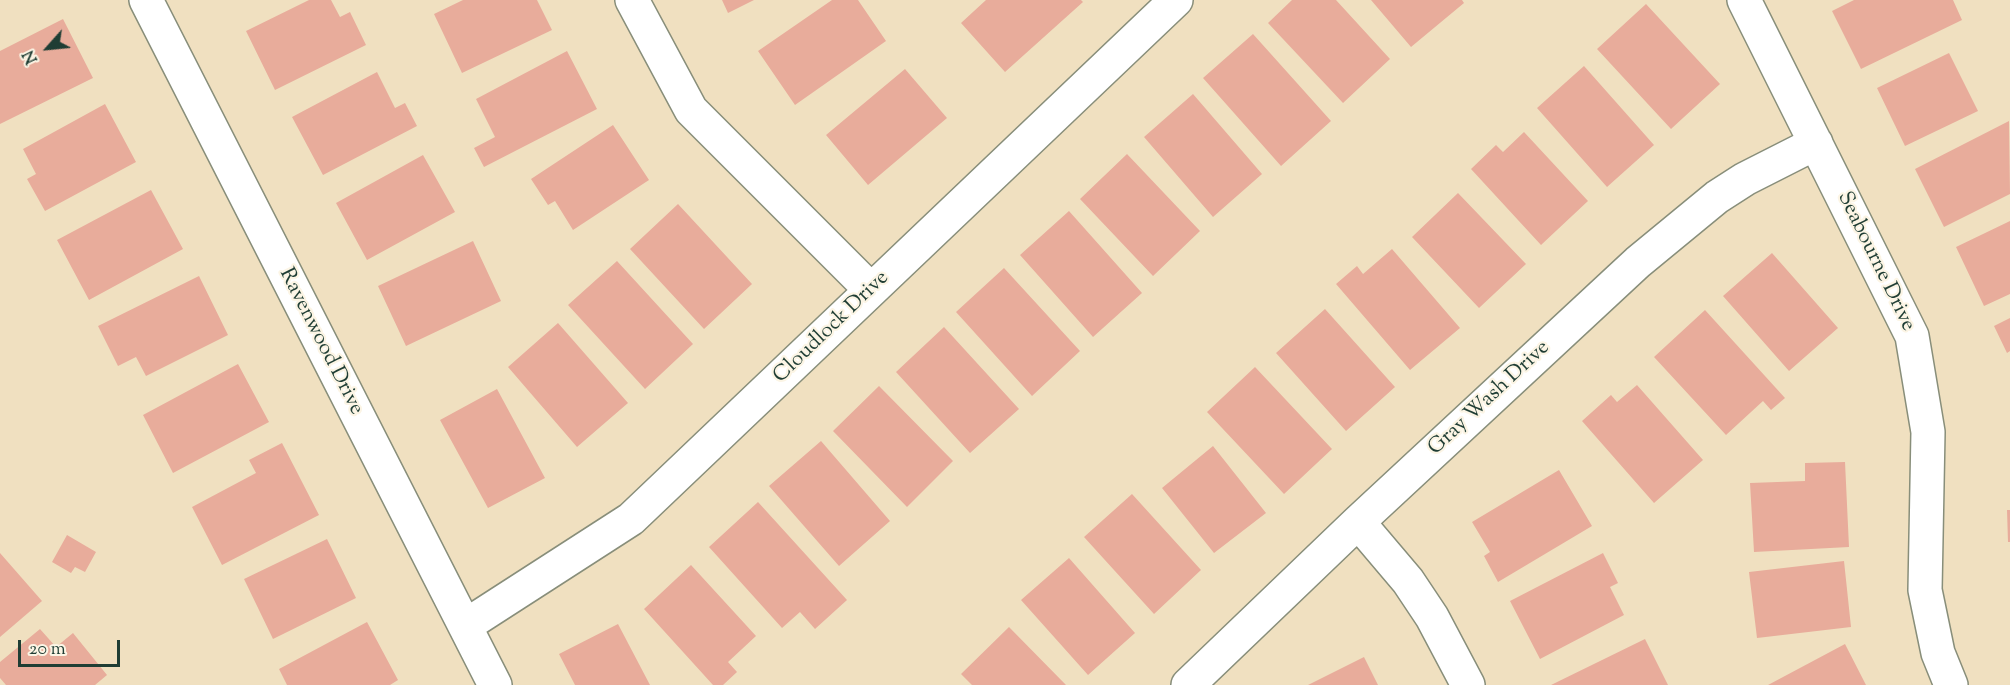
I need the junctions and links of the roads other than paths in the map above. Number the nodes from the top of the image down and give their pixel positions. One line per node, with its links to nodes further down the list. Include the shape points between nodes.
1 (146, 0): 8 (street, Ravenwood Drive)
2 (632, 0): 6 (street, via 691,110)
3 (1176, 0): 6 (street, Cloudlock Drive)
4 (1744, 0): 5 (street, Seabourne Drive)
5 (1816, 143): 7 (street, Gray Wash Drive, via 1745,179 1671,234); 12 (street, Seabourne Drive, via 1912,336 1929,432 1925,590 1938,653)
6 (871, 290): 8 (street, Cloudlock Drive, via 631,519)
7 (1358, 522): 10 (street, Gray Wash Drive); 11 (street, via 1408,581)
8 (465, 626): 9 (street, Ravenwood Drive)
9 (495, 685)
10 (1188, 685)
11 (1468, 685)
12 (1951, 685)

